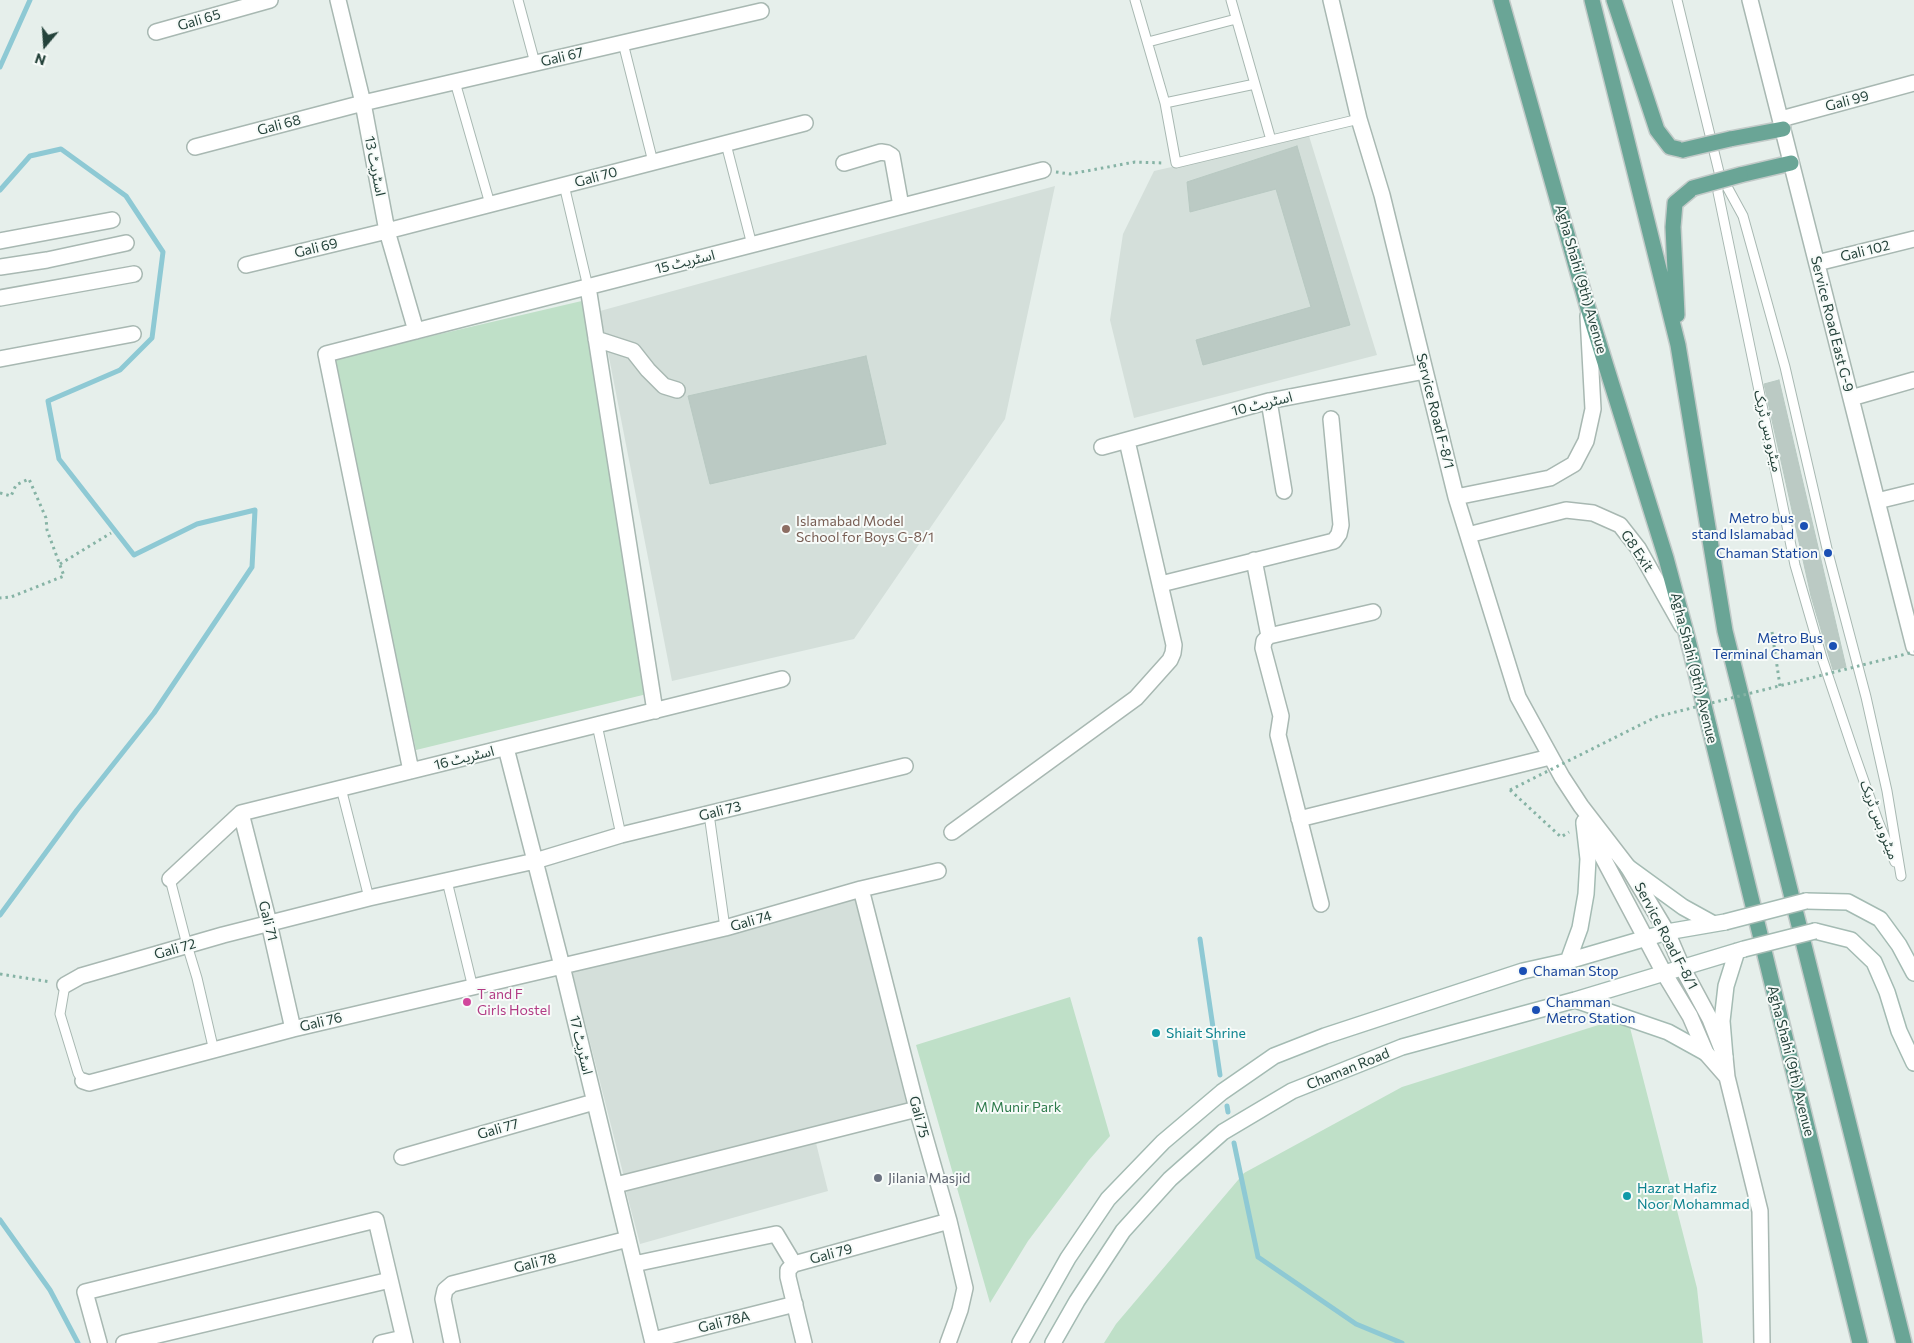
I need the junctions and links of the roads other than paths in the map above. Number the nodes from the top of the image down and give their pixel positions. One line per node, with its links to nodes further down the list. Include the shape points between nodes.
1 (270, 0): 14 (street, Gali 65)
2 (338, 0): 21 (street, اسٹریٹ 13)
3 (518, 0): 17 (lane)
4 (1135, 0): 15 (lane)
5 (1231, 0): 13 (lane)
6 (1330, 0): 23 (street, Service Road F-8/1)
7 (1501, 0): 49 (main road, Agha Shahi (9th) Avenue)
8 (1592, 0): 53 (main road)
9 (1614, 0): 25 (main road, bridge, via 1656,130 1670,148 1683,150)
10 (1677, 0): 33 (lane, میٹرو بس ٹریک)
11 (1750, 0): 25 (street, Service Road East G-9)
12 (761, 11): 16 (street, Gali 67)
13 (1236, 19): 15 (lane); 20 (lane)
14 (156, 32)
15 (1148, 42): 22 (lane)
16 (623, 43): 17 (street, Gali 67); 29 (lane)
17 (535, 64): 18 (street, Gali 67)
18 (455, 82): 21 (street, Gali 67); 35 (lane)
19 (1914, 83): 25 (street, Gali 99)
20 (1255, 84): 22 (lane); 26 (lane)
21 (363, 103): 28 (street, Gali 68); 38 (street, اسٹریٹ 13)
22 (1165, 103): 26 (lane, via 1176,163)
23 (1359, 119): 26 (lane); 55 (street, Service Road F-8/1, via 1382,195)
24 (805, 123): 27 (street, Gali 70)
25 (1782, 124): 31 (street, Service Road East G-9)
26 (1272, 140)
27 (726, 144): 29 (street, Gali 70); 42 (lane)
28 (195, 147)
29 (652, 162): 34 (street, Gali 70)
30 (844, 163): 36 (street, via 888,152 892,156)
31 (1792, 163): 43 (street, Service Road East G-9); 53 (main road, bridge, via 1693,188 1675,203 1673,227)
32 (1043, 170): 36 (street, اسٹریٹ 15)
33 (1719, 172): 33 (lane, میٹرو بس ٹریک, via 1743,216 1785,367 1828,553 1866,697 1901,876 1856,759 1795,564 1718,192)
34 (564, 185): 35 (street, Gali 70); 47 (lane)
35 (490, 204): 38 (street, Gali 70)
36 (901, 206): 42 (street, اسٹریٹ 15)
37 (112, 220): 40 (street)
38 (387, 231): 44 (street, Gali 69); 50 (street, اسٹریٹ 13)
39 (1914, 239): 43 (street, Gali 102)
40 (0, 241)
41 (126, 243): 45 (street)
42 (752, 245): 47 (street, اسٹریٹ 15)
43 (1817, 263): 58 (street, Service Road East G-9)
44 (246, 265)
45 (0, 267)
46 (134, 274): 48 (street)
47 (588, 287): 50 (street, اسٹریٹ 15); 52 (street)
48 (0, 298)
49 (1587, 304): 65 (street, via 1593,409 1586,441 1574,464 1550,478); 73 (main road, Agha Shahi (9th) Avenue)
50 (416, 331): 81 (street, اسٹریٹ 15, via 326,354)
51 (133, 334): 54 (street)
52 (596, 339): 57 (street, via 633,350 664,386); 76 (street)
53 (1678, 345): 142 (main road, via 1725,631)
54 (0, 359)
55 (1425, 371): 59 (street, اسٹریٹ 10); 65 (street, Service Road F-8/1)
56 (1914, 380): 58 (street)
57 (677, 390)
58 (1851, 398): 66 (street, Service Road East G-9)
59 (1268, 402): 61 (street, اسٹریٹ 10); 63 (street)
60 (1331, 419): 68 (street, via 1341,525 1339,534 1334,541)
61 (1127, 441): 62 (street, اسٹریٹ 10); 69 (street)
62 (1102, 447)
63 (1284, 491)
64 (1914, 492): 66 (street)
65 (1456, 497): 67 (street, Service Road F-8/1)
66 (1877, 501): 70 (street, Service Road East G-9)
67 (1468, 535): 73 (street, G8 Exit, via 1566,510 1593,512 1620,525 1638,548); 79 (street, Service Road F-8/1, via 1518,697)
68 (1254, 560): 69 (street); 72 (street)
69 (1161, 584): 88 (street, via 1174,645 1170,660 1136,698)
70 (1909, 605): 74 (street, Service Road East G-9)
71 (1372, 612): 72 (street)
72 (1269, 636): 86 (street, via 1263,648 1281,716 1278,735)
73 (1687, 636): 141 (main road, Agha Shahi (9th) Avenue)
74 (1914, 647)
75 (782, 679): 76 (street, اسٹریٹ 16)
76 (655, 711): 77 (street, اسٹریٹ 16)
77 (597, 725): 78 (street, اسٹریٹ 16); 89 (lane)
78 (506, 748): 81 (street, اسٹریٹ 16); 90 (street, اسٹریٹ 17)
79 (1550, 757): 83 (street, Service Road F-8/1); 86 (street)
80 (905, 766): 85 (street, Gali 73)
81 (411, 771): 82 (street, اسٹریٹ 16)
82 (341, 788): 84 (street, اسٹریٹ 16); 96 (lane)
83 (1581, 806): 87 (street, Service Road F-8/1); 91 (street, Service Road F-8/1)
84 (241, 813): 93 (street, اسٹریٹ 16); 99 (street, Gali 71)
85 (709, 814): 89 (street, Gali 73); 100 (lane)
86 (1298, 820): 97 (street)
87 (1584, 824): 102 (street, Service Road F-8/1); 105 (street, via 1588,858 1586,894 1580,928)
88 (952, 832)
89 (621, 835): 90 (street, Gali 73)
90 (535, 861): 94 (street); 106 (street, اسٹریٹ 17)
91 (1628, 867): 98 (street, via 1683,907); 101 (street, Service Road F-8/1)
92 (938, 871): 95 (street, Gali 74)
93 (170, 879): 103 (lane)
94 (447, 880): 96 (street); 111 (lane)
95 (860, 889): 100 (street, Gali 74); 121 (street, Gali 75)
96 (369, 898): 99 (street, Gali 72)
97 (1321, 904)
98 (1719, 922): 101 (street); 109 (street, bridge, via 1806,901 1848,902 1880,919 1900,945)
99 (269, 923): 103 (street, Gali 72); 113 (street, Gali 71)
100 (725, 928): 106 (street, Gali 74)
101 (1667, 932): 102 (street); 107 (street, Service Road F-8/1)
102 (1647, 938): 105 (street); 108 (street, Service Road F-8/1)
103 (187, 945): 110 (street, Gali 72, via 81,976); 114 (lane)
104 (1740, 950): 107 (street, Chaman Road); 116 (street, via 1726,986 1722,1021); 117 (street, Chaman Road, bridge, via 1815,931 1851,940 1874,962)
105 (1568, 961): 138 (street, via 1508,976 1325,1036 1274,1056 1222,1092 1163,1142 1108,1199 1068,1258)
106 (562, 966): 111 (street, Gali 76); 120 (street, اسٹریٹ 17)
107 (1682, 967): 108 (street, Chaman Road); 116 (street, Service Road F-8/1, via 1710,1019)
108 (1664, 973): 112 (street, Chaman Road); 115 (street, Service Road F-8/1, via 1690,1016)
109 (1914, 973)
110 (65, 984): 119 (lane, via 60,1014)
111 (473, 988): 113 (street, Gali 76)
112 (1575, 1000): 115 (street, via 1668,1032); 139 (street, Chaman Road, via 1402,1046 1292,1091 1223,1132 1170,1179 1123,1231)
113 (293, 1029): 114 (street, Gali 76)
114 (214, 1050): 119 (street, Gali 76, via 89,1083)
115 (1706, 1053): 118 (street, Service Road F-8/1)
116 (1725, 1057): 118 (street, Service Road F-8/1)
117 (1914, 1063)
118 (1727, 1077): 140 (street, Service Road F-8/1, via 1760,1211)
119 (83, 1081)
120 (594, 1102): 122 (street, Gali 77); 123 (street, اسٹریٹ 17)
121 (917, 1109): 123 (street); 124 (street, Gali 75)
122 (402, 1157)
123 (616, 1185): 125 (street, اسٹریٹ 17)
124 (949, 1221): 127 (street, Gali 79); 137 (street, Gali 75, via 965,1288)
125 (628, 1239): 126 (street, اسٹریٹ 17); 135 (street, Gali 78, via 452,1284 445,1290 443,1299)
126 (634, 1264): 127 (street, via 776,1234); 131 (street, اسٹریٹ 17)
127 (794, 1264): 129 (street, Gali 79, via 788,1270 788,1277)
128 (390, 1280): 130 (street); 132 (street, via 376,1220 85,1292); 133 (street)
129 (795, 1304): 131 (street, Gali 78A); 136 (street, Gali 79)
130 (404, 1340): 134 (street)
131 (653, 1342)
132 (99, 1343)
133 (124, 1343)
134 (381, 1343)
135 (452, 1343)
136 (804, 1343)
137 (948, 1343)
138 (1020, 1343)
139 (1053, 1343)
140 (1762, 1343)
141 (1860, 1343)
142 (1904, 1343)

